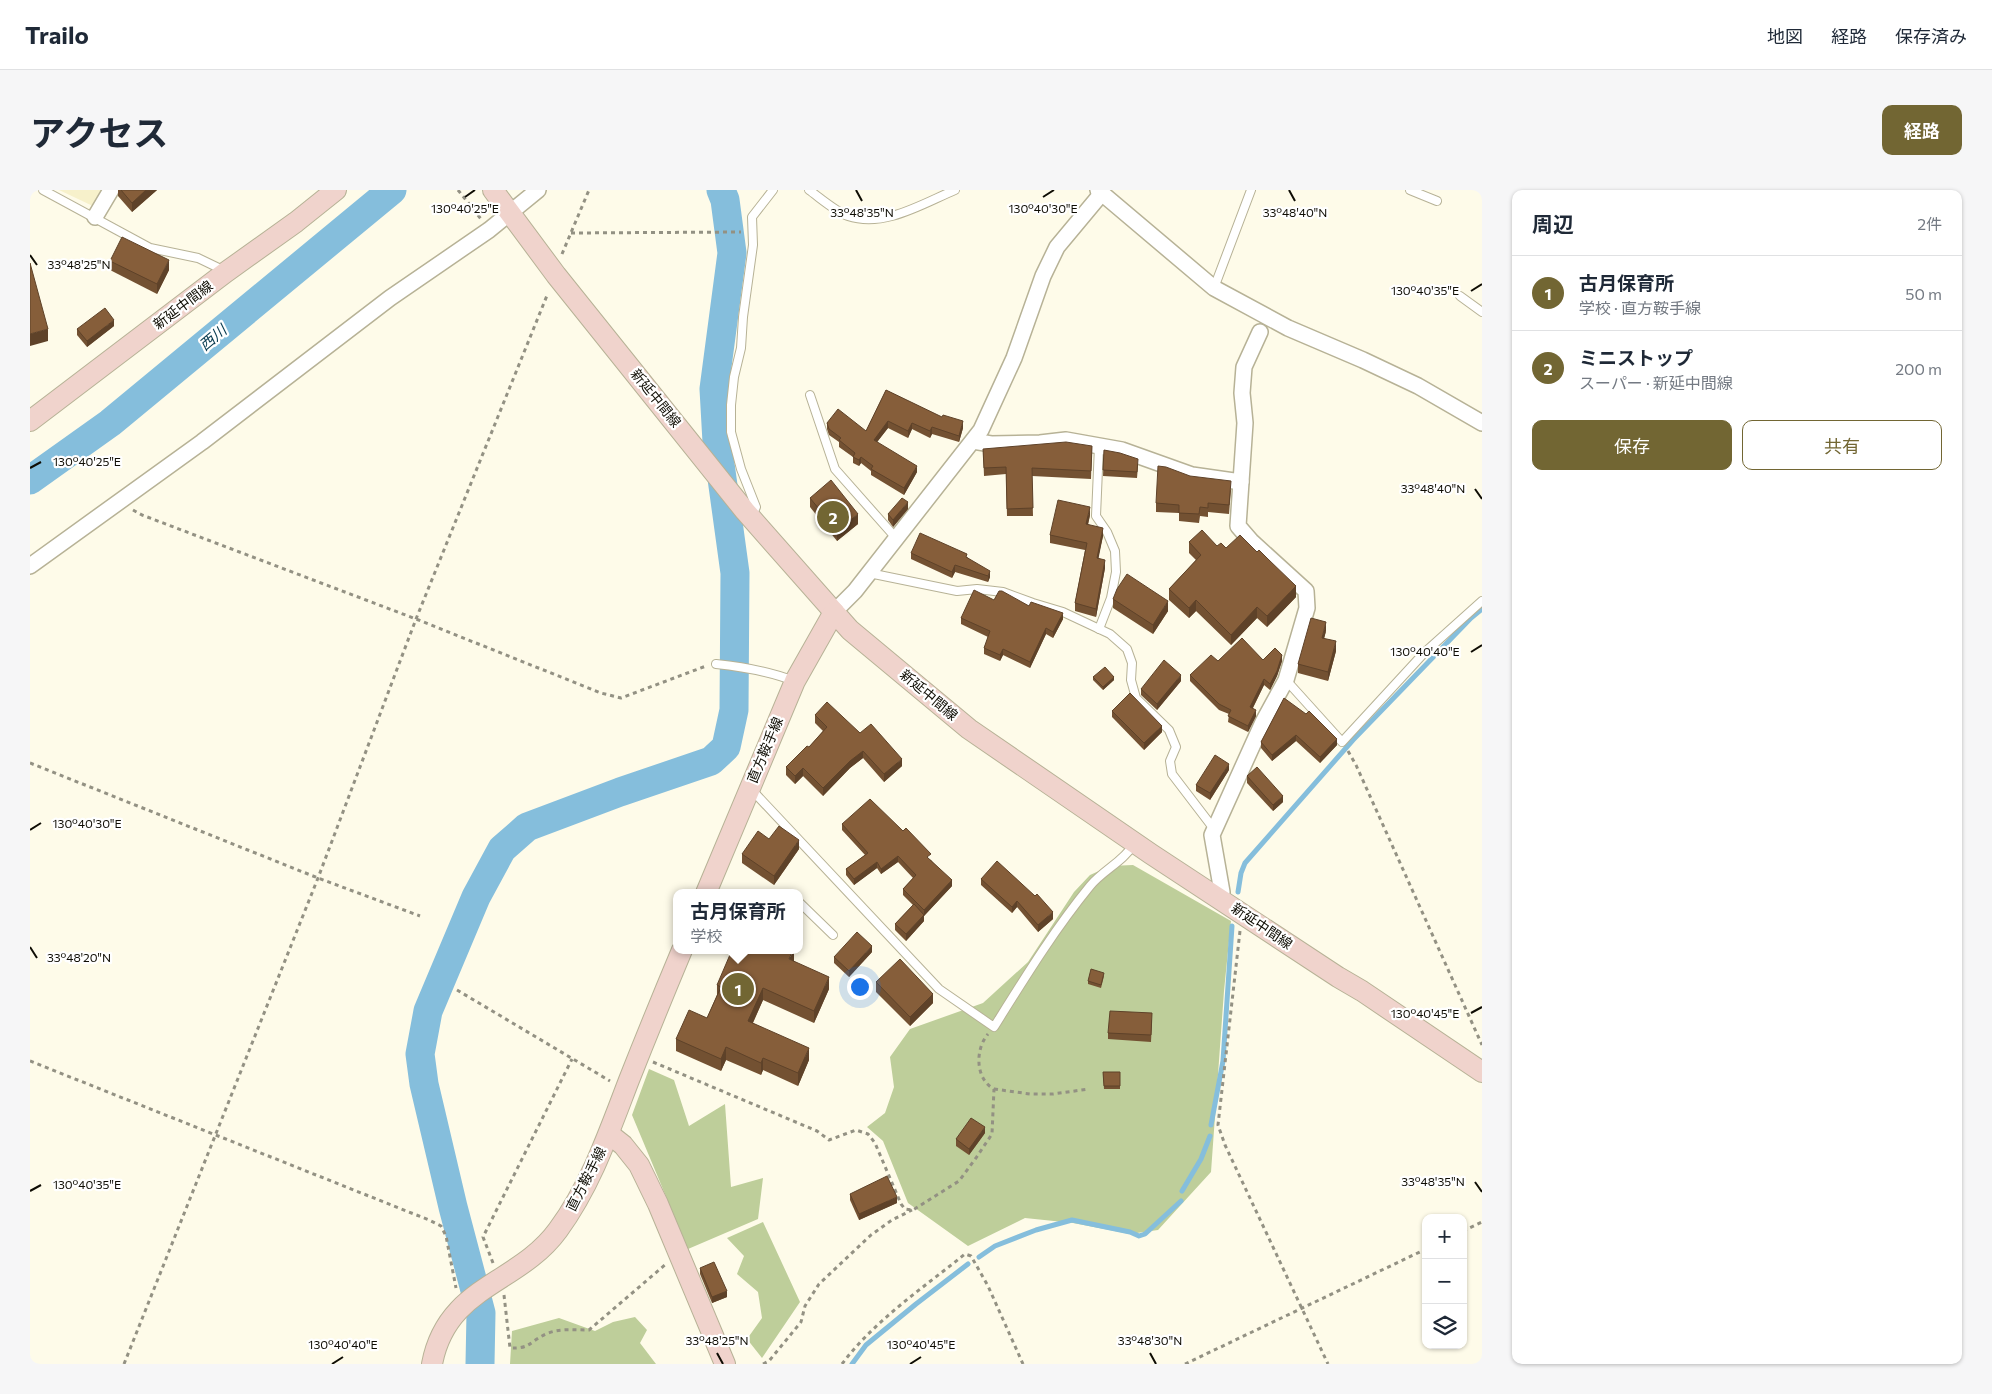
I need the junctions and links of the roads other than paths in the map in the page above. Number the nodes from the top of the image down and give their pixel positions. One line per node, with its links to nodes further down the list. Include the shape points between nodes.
1 (43, 190): 13 (lane)
2 (111, 190): 13 (street)
3 (336, 190): 14 (main road, 新延中間線)
4 (538, 190): 12 (street)
5 (773, 190): 25 (lane, via 752,216 741,348 731,405 731,432 756,506)
6 (809, 190): 7 (lane, via 847,216 874,220)
7 (955, 190)
8 (1252, 190): 15 (lane)
9 (1410, 190): 11 (lane)
10 (1100, 192): 15 (street); 22 (street, via 1057,247 1043,276 1014,358)
11 (1437, 201)
12 (503, 203): 25 (main road, 新延中間線, via 556,275); 27 (street, via 489,230 390,298 202,442)
13 (95, 217): 14 (lane, via 150,248 198,258)
14 (226, 272): 21 (main road, 新延中間線)
15 (1214, 288): 20 (street, via 1288,328 1363,360)
16 (1460, 296): 17 (lane)
17 (1482, 312)
18 (1260, 332): 24 (street, via 1244,367)
19 (810, 395): 26 (lane, via 836,469)
20 (1480, 418)
21 (30, 421)
22 (973, 441): 23 (street, via 991,444 1066,440); 26 (street)
23 (1099, 446): 24 (street, via 1122,450 1192,475); 31 (lane, via 1096,516 1115,551 1116,572)
24 (1241, 482): 33 (street, via 1238,526 1250,541 1306,591 1307,608)
25 (748, 515): 30 (main road, 新延中間線)
26 (896, 538): 28 (street)
27 (30, 566)
28 (869, 573): 30 (street); 31 (lane, via 957,591 1003,592 1063,612)
29 (1482, 601): 33 (lane, via 1424,653 1342,742)
30 (834, 612): 34 (main road, 直方鞍手線); 37 (main road, 新延中間線, via 850,630 969,729)
31 (1100, 629): 36 (lane, via 1127,649 1136,698 1169,730 1176,747 1170,761 1172,774)
32 (716, 664): 34 (lane, via 750,667)
33 (1286, 680): 36 (street)
34 (794, 682): 35 (main road, 直方鞍手線)
35 (750, 787): 37 (lane, via 939,989 994,1027 1036,960 1091,884 1127,856); 38 (main road, 直方鞍手線)
36 (1214, 829): 39 (street, via 1212,835)
37 (1135, 843): 39 (main road, 新延中間線)
38 (708, 889)
39 (1221, 898): 43 (main road, 新延中間線)
40 (803, 906): 41 (lane)
41 (833, 935)
42 (680, 954): 44 (main road, 直方鞍手線)
43 (1482, 1072)
44 (609, 1134): 45 (main road, 直方鞍手線, via 579,1200 556,1232 531,1256 462,1305 445,1326 435,1347); 46 (main road, via 639,1165)
45 (432, 1364)
46 (725, 1364)

